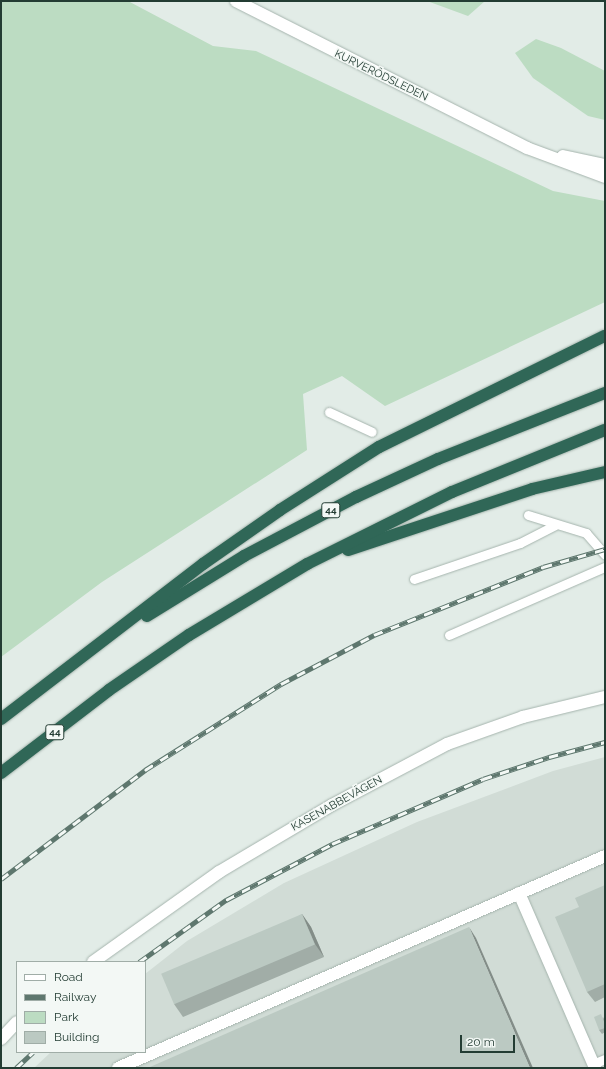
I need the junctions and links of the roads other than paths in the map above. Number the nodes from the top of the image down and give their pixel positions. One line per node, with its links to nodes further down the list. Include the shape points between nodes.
1 (236, 1): 2 (street, KURVERÖDSLEDEN)
2 (527, 148): 3 (street, KURVERÖDSLEDEN); 4 (street, KURVERÖDSLEDEN)
3 (605, 165)
4 (605, 177)
5 (605, 336): 18 (highway, via 379,447 280,510 203,564)
6 (605, 393): 18 (highway, 44, via 438,459 356,497 244,556)
7 (329, 412): 9 (lane)
8 (605, 430): 14 (highway, 44, via 452,492)
9 (372, 432)
10 (605, 472): 14 (highway, via 532,489)
11 (528, 515): 12 (lane)
12 (555, 525): 13 (lane, via 566,525 586,533); 16 (lane, via 520,543)
13 (605, 555)
14 (307, 564): 21 (highway, 44, via 189,635 109,690)
15 (605, 567): 17 (lane)
16 (414, 578)
17 (448, 635)
18 (76, 663): 20 (highway, 44)
19 (605, 697): 24 (street, KASENABBEVÄGEN, via 523,717 447,744 332,805 219,872)
20 (1, 719)
21 (1, 773)
22 (605, 856): 23 (street)
23 (519, 893): 28 (street); 29 (street)
24 (93, 961)
25 (16, 1023): 26 (street)
26 (1, 1039)
27 (605, 1059): 28 (lane)
28 (594, 1066)
29 (118, 1068)

